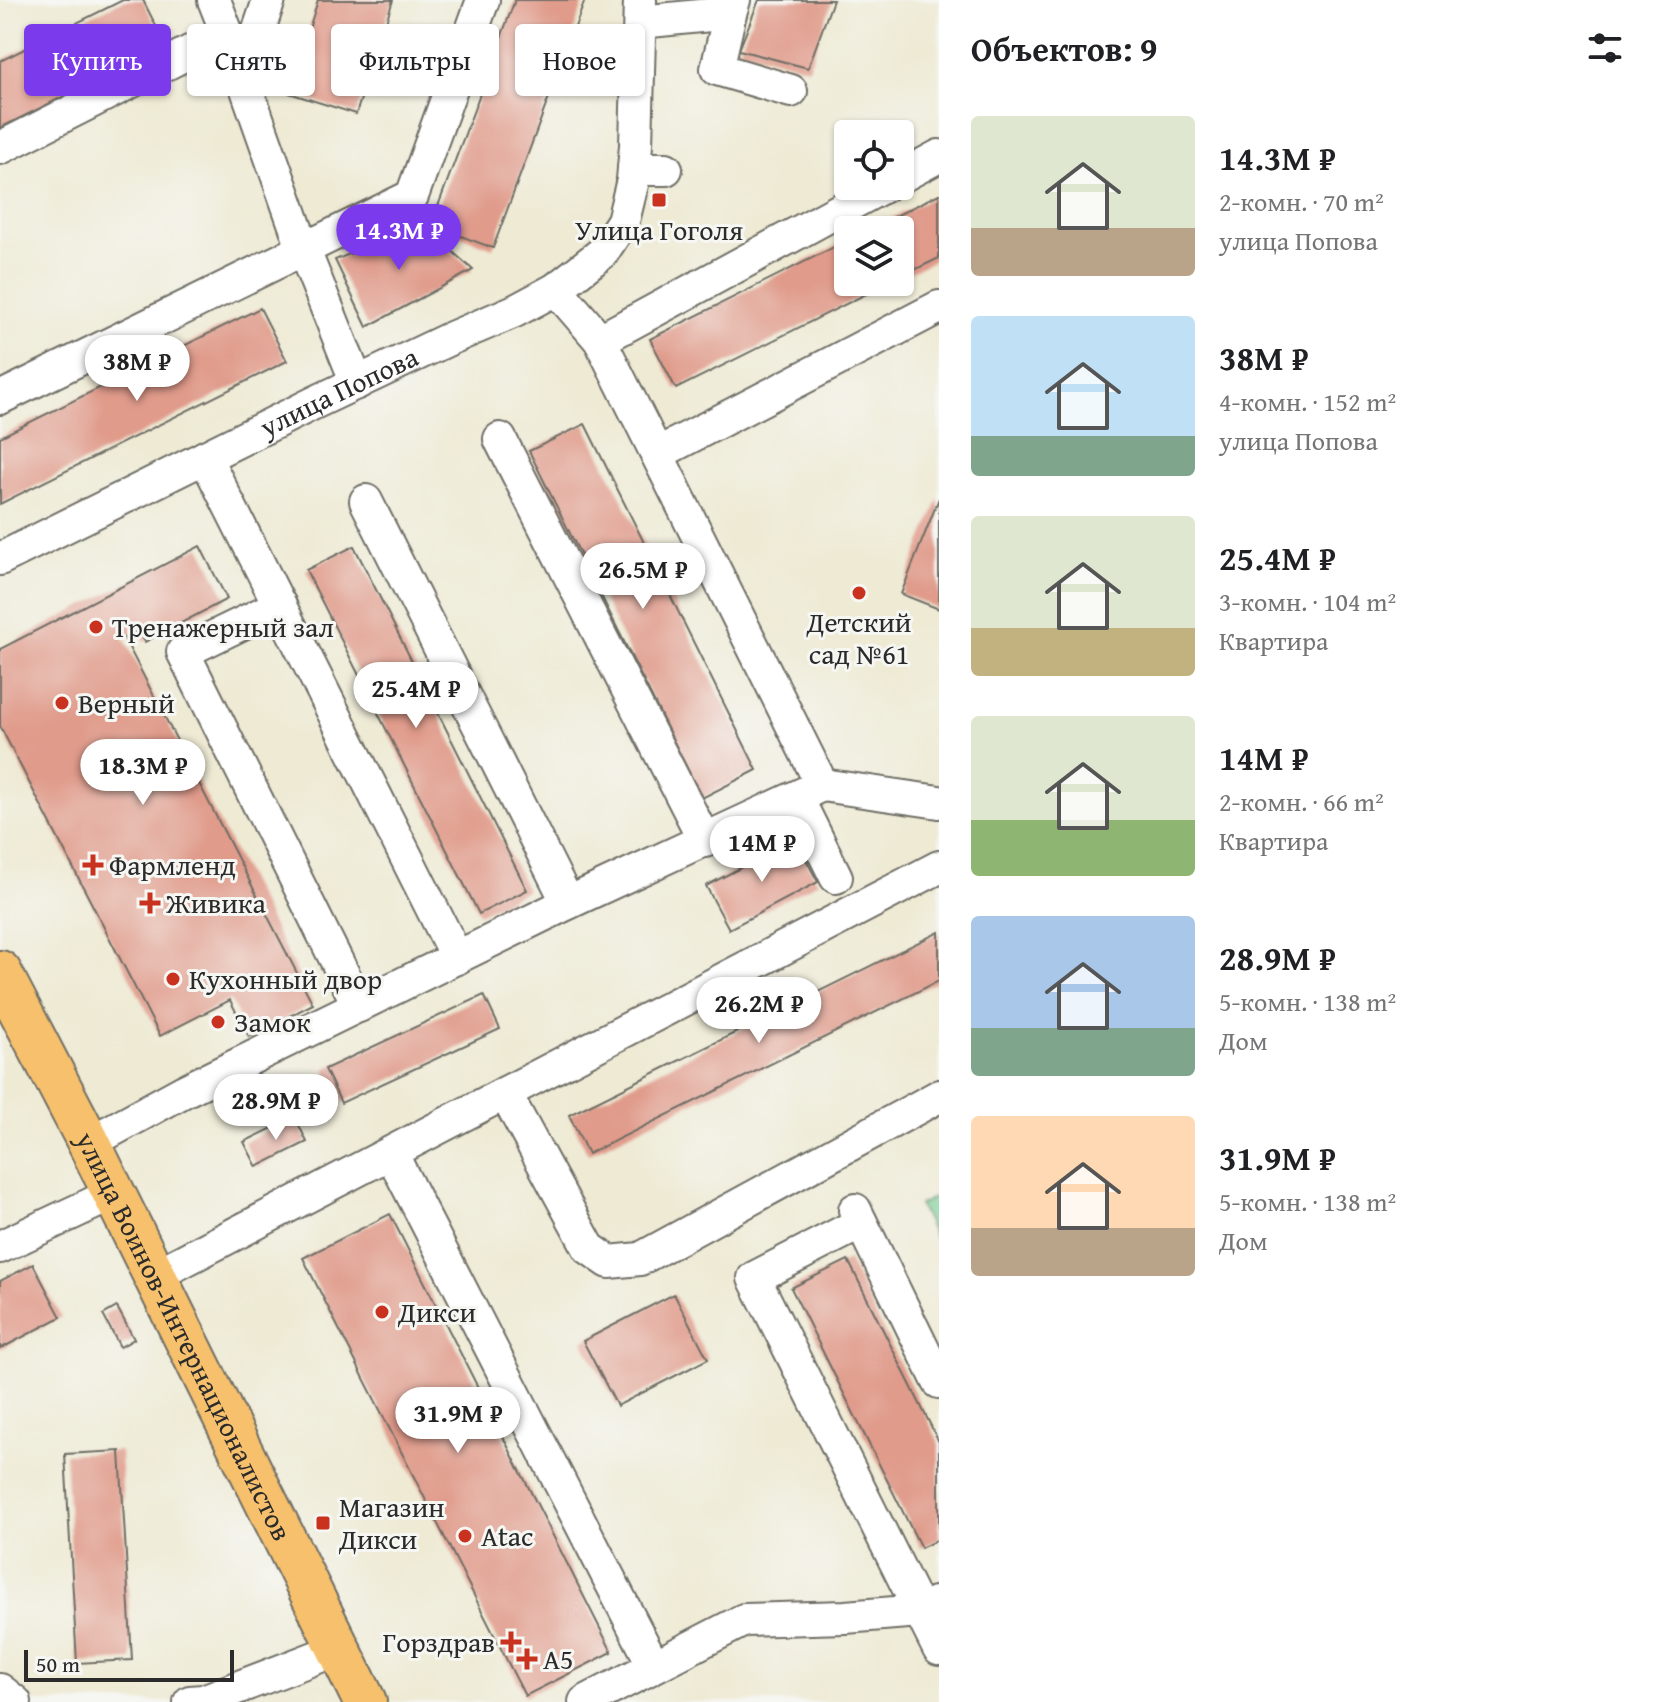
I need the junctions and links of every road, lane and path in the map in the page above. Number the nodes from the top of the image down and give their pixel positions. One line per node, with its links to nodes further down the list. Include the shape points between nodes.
1 (214, 0): 6 (street)
2 (269, 0): 7 (street)
3 (483, 0): 17 (street, via 412,196)
4 (732, 7): 5 (street); 9 (street, via 717,69)
5 (640, 11): 15 (street)
6 (223, 24)
7 (261, 24)
8 (187, 53): 11 (street)
9 (791, 91)
10 (250, 96): 17 (street)
11 (0, 148)
12 (939, 156): 14 (street)
13 (666, 169): 15 (street)
14 (914, 169)
15 (633, 174): 18 (street, улица Попова, via 623,221 602,253)
16 (858, 200): 20 (street)
17 (303, 248): 21 (street); 22 (street)
18 (556, 289): 20 (street); 21 (street, улица Попова)
19 (939, 307): 24 (street)
20 (600, 340): 24 (street)
21 (357, 383): 25 (street, улица Попова)
22 (0, 398)
23 (500, 439): 31 (street)
24 (657, 454): 29 (street)
25 (205, 457): 27 (street, улица Попова); 28 (street)
26 (366, 501): 34 (street)
27 (0, 559)
28 (280, 605): 35 (street); 37 (street, via 183,652)
29 (810, 792): 30 (street); 31 (street); 33 (street)
30 (939, 802)
31 (705, 841): 34 (street)
32 (939, 867): 38 (street)
33 (836, 877)
34 (568, 903): 35 (street)
35 (457, 958): 37 (street)
36 (0, 972): 40 (main road, улица Воинов-Интернационалистов)
37 (359, 1006): 40 (street)
38 (505, 1093): 39 (street, via 589,1248 609,1262 640,1259); 41 (street)
39 (939, 1096)
40 (89, 1143): 42 (main road, улица Воинов-Интернационалистов)
41 (391, 1153): 44 (street); 49 (street)
42 (113, 1194): 43 (street); 44 (main road, улица Воинов-Интернационалистов)
43 (0, 1247)
44 (154, 1276): 47 (main road, улица Воинов-Интернационалистов)
45 (939, 1382): 46 (street, via 858,1216 754,1278)
46 (929, 1606): 48 (street); 49 (street, via 845,1617 744,1620)
47 (338, 1649): 52 (street); 53 (main road, улица Воинов-Интернационалистов)
48 (939, 1649)
49 (654, 1666): 54 (street)
50 (0, 1690): 51 (street)
51 (15, 1702)
52 (190, 1702)
53 (365, 1702)
54 (585, 1702)

